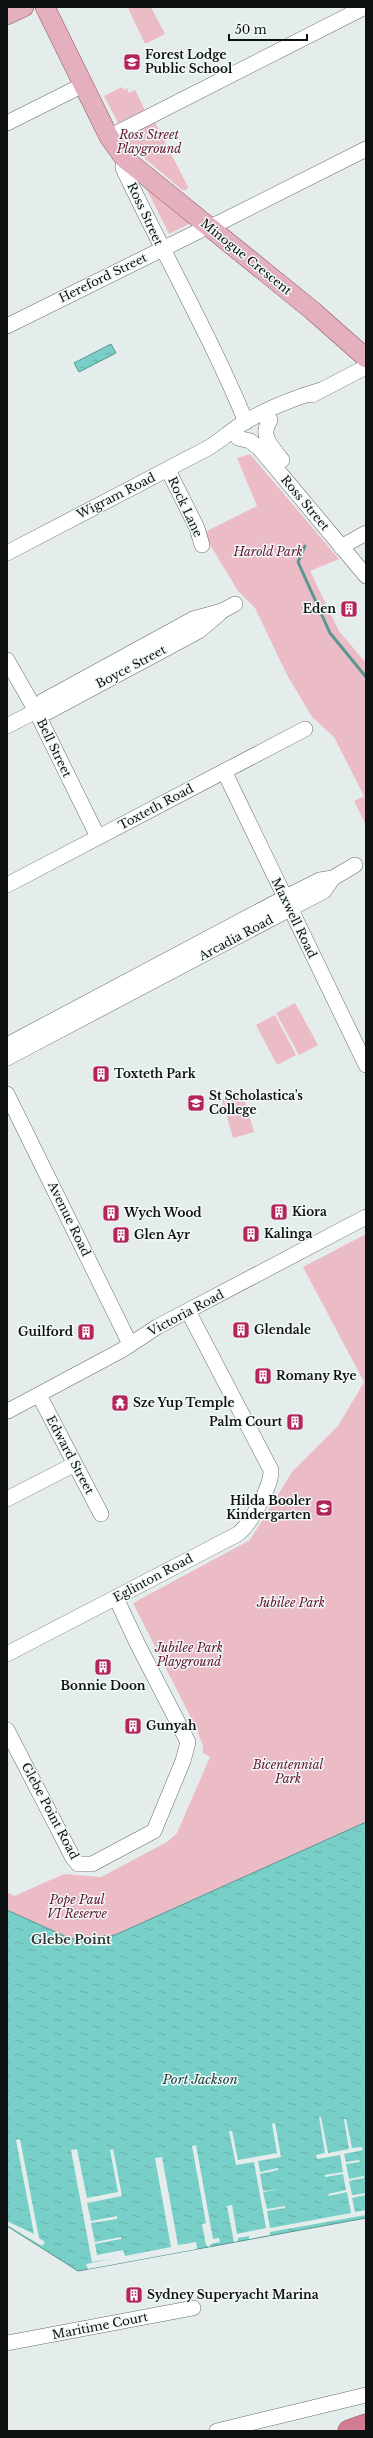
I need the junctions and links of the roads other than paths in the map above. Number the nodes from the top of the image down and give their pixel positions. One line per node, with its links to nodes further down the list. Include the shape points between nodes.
1 (24, 7): 4 (main road)
2 (45, 7): 5 (main road, Ross Street)
3 (365, 7): 7 (street)
4 (7, 15)
5 (83, 85): 6 (street); 7 (main road, Ross Street)
6 (7, 123)
7 (109, 137): 9 (main road, Ross Street)
8 (366, 149): 10 (street, Hereford Street)
9 (124, 158): 10 (main road, Minogue Crescent); 11 (street, Ross Street, via 123,168)
10 (203, 229): 11 (street, Hereford Street); 13 (main road, Minogue Crescent, via 313,311)
11 (162, 249): 12 (street, Hereford Street); 17 (street, Ross Street, via 221,365)
12 (7, 326)
13 (366, 358)
14 (366, 367): 15 (street, Wigram Road)
15 (321, 390): 16 (street, Wigram Road); 17 (street, Wigram Road, via 282,403)
16 (270, 420): 18 (street, Wigram Road); 21 (street, Ross Street, via 265,431 267,440)
17 (246, 422): 18 (street, Wigram Road, via 233,430)
18 (231, 438): 19 (street, Wigram Road); 21 (street, Ross Street, via 250,441 259,448)
19 (168, 470): 22 (street, Rock Lane, via 197,528); 23 (street, Wigram Road)
20 (366, 534): 21 (street)
21 (346, 544): 24 (street, Ross Street); 25 (street, Ross Street)
22 (202, 545)
23 (7, 553)
24 (366, 561)
25 (366, 576)
26 (229, 608): 28 (street, Boyce Street, via 193,619 43,701)
27 (7, 660): 28 (street, Bell Street)
28 (36, 710): 29 (street, Boyce Street); 32 (street, Bell Street)
29 (7, 726)
30 (305, 729): 31 (street, Toxteth Road)
31 (224, 771): 32 (street, Toxteth Road); 35 (street, Maxwell Road)
32 (98, 837): 34 (street, Toxteth Road)
33 (354, 865): 35 (street, Arcadia Road, via 333,878 324,891)
34 (7, 886)
35 (287, 904): 36 (street, Arcadia Road); 39 (street, Maxwell Road)
36 (67, 1020): 37 (street, Arcadia Road); 38 (street, Arcadia Road)
37 (7, 1045)
38 (7, 1058)
39 (366, 1065)
40 (7, 1094): 43 (street, Avenue Road)
41 (366, 1217): 42 (street, Victoria Road)
42 (188, 1311): 43 (street, Victoria Road); 49 (street, Eglinton Road, via 269,1464 271,1476 241,1532)
43 (130, 1344): 44 (street, Victoria Road)
44 (39, 1395): 45 (street, Victoria Road); 46 (street, Edward Street)
45 (8, 1410)
46 (75, 1464): 47 (street); 48 (street, Edward Street)
47 (7, 1499)
48 (101, 1514)
49 (116, 1598): 50 (street, Eglinton Road); 51 (street, Glebe Point Road, via 188,1742 188,1749 154,1831 86,1866 78,1864)
50 (7, 1654)
51 (7, 1730)
52 (193, 2308): 53 (street, Maritime Court)
53 (7, 2343)
54 (366, 2395): 56 (street)
55 (366, 2425): 57 (highway)
56 (217, 2431)
57 (349, 2431)

